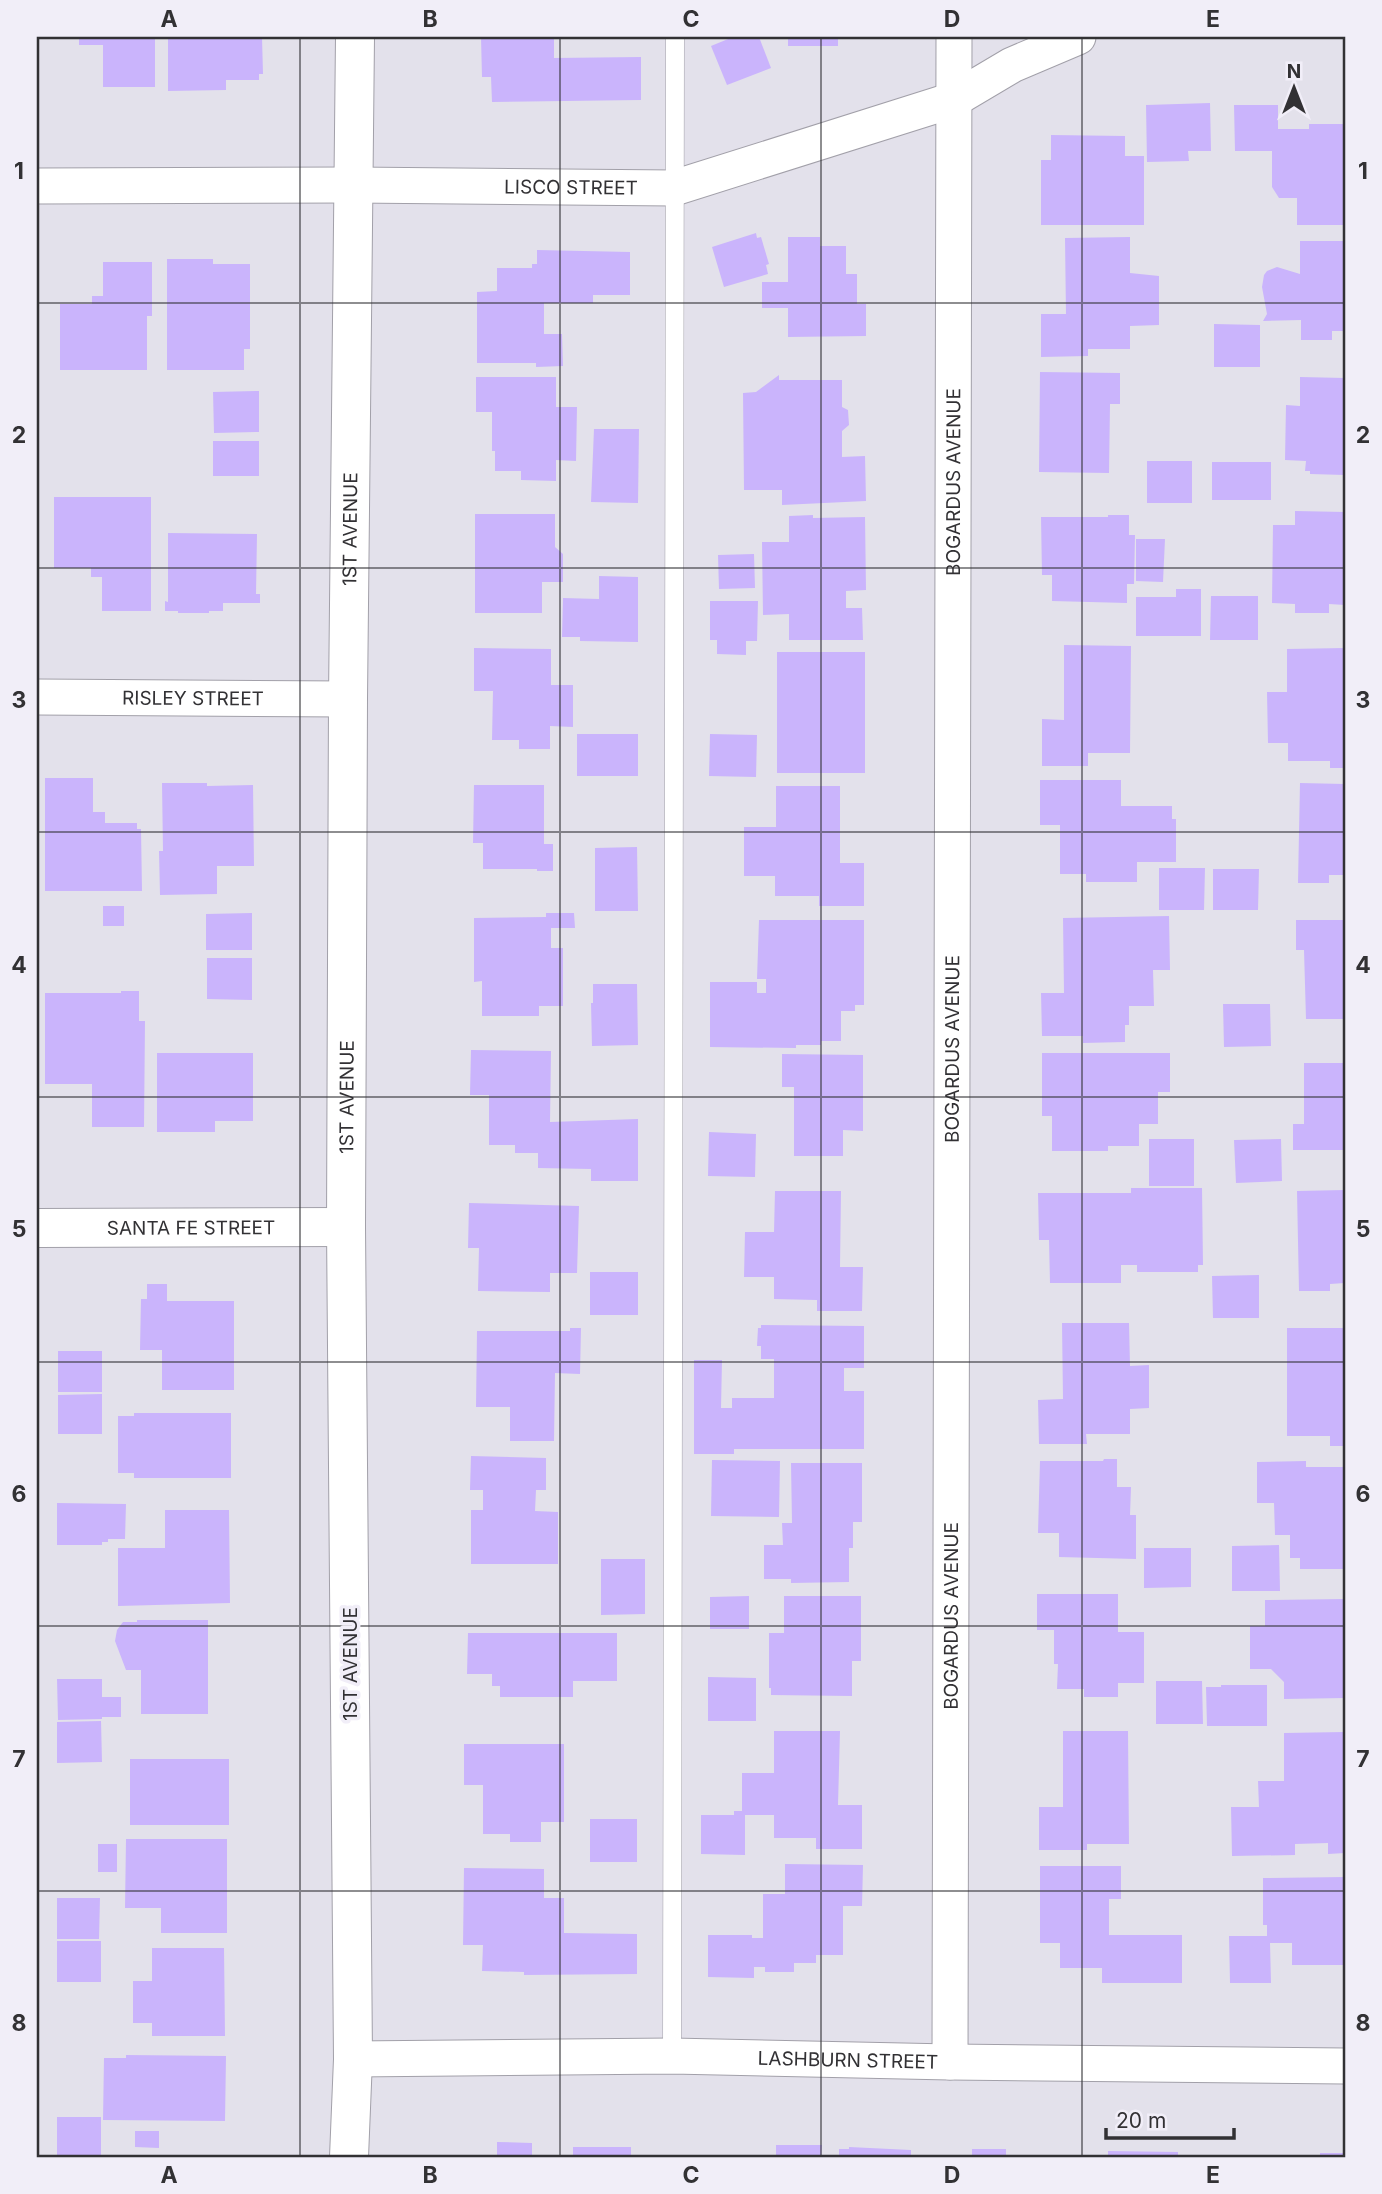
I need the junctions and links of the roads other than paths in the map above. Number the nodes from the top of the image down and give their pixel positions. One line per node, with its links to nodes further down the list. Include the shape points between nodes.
1 (355, 37): 6 (main road, 1ST AVENUE)
2 (675, 37): 8 (lane)
3 (954, 37): 5 (street, BOGARDUS AVENUE)
4 (1077, 37): 5 (street, LISCO STREET, via 1012,65)
5 (953, 100): 8 (street, LISCO STREET); 15 (street, BOGARDUS AVENUE)
6 (354, 185): 7 (street, LISCO STREET); 8 (street, LISCO STREET); 10 (main road, 1ST AVENUE)
7 (37, 186)
8 (674, 188): 13 (lane)
9 (37, 697): 10 (street, RISLEY STREET)
10 (348, 699): 11 (main road, 1ST AVENUE)
11 (346, 1227): 12 (main road, SANTA FE STREET); 14 (main road, 1ST AVENUE)
12 (37, 1228)
13 (672, 2056): 14 (street, LASHBURN STREET); 15 (street, LASHBURN STREET)
14 (353, 2059): 17 (main road, 1ST AVENUE)
15 (950, 2062): 16 (street, LASHBURN STREET)
16 (1345, 2066)
17 (349, 2157)

